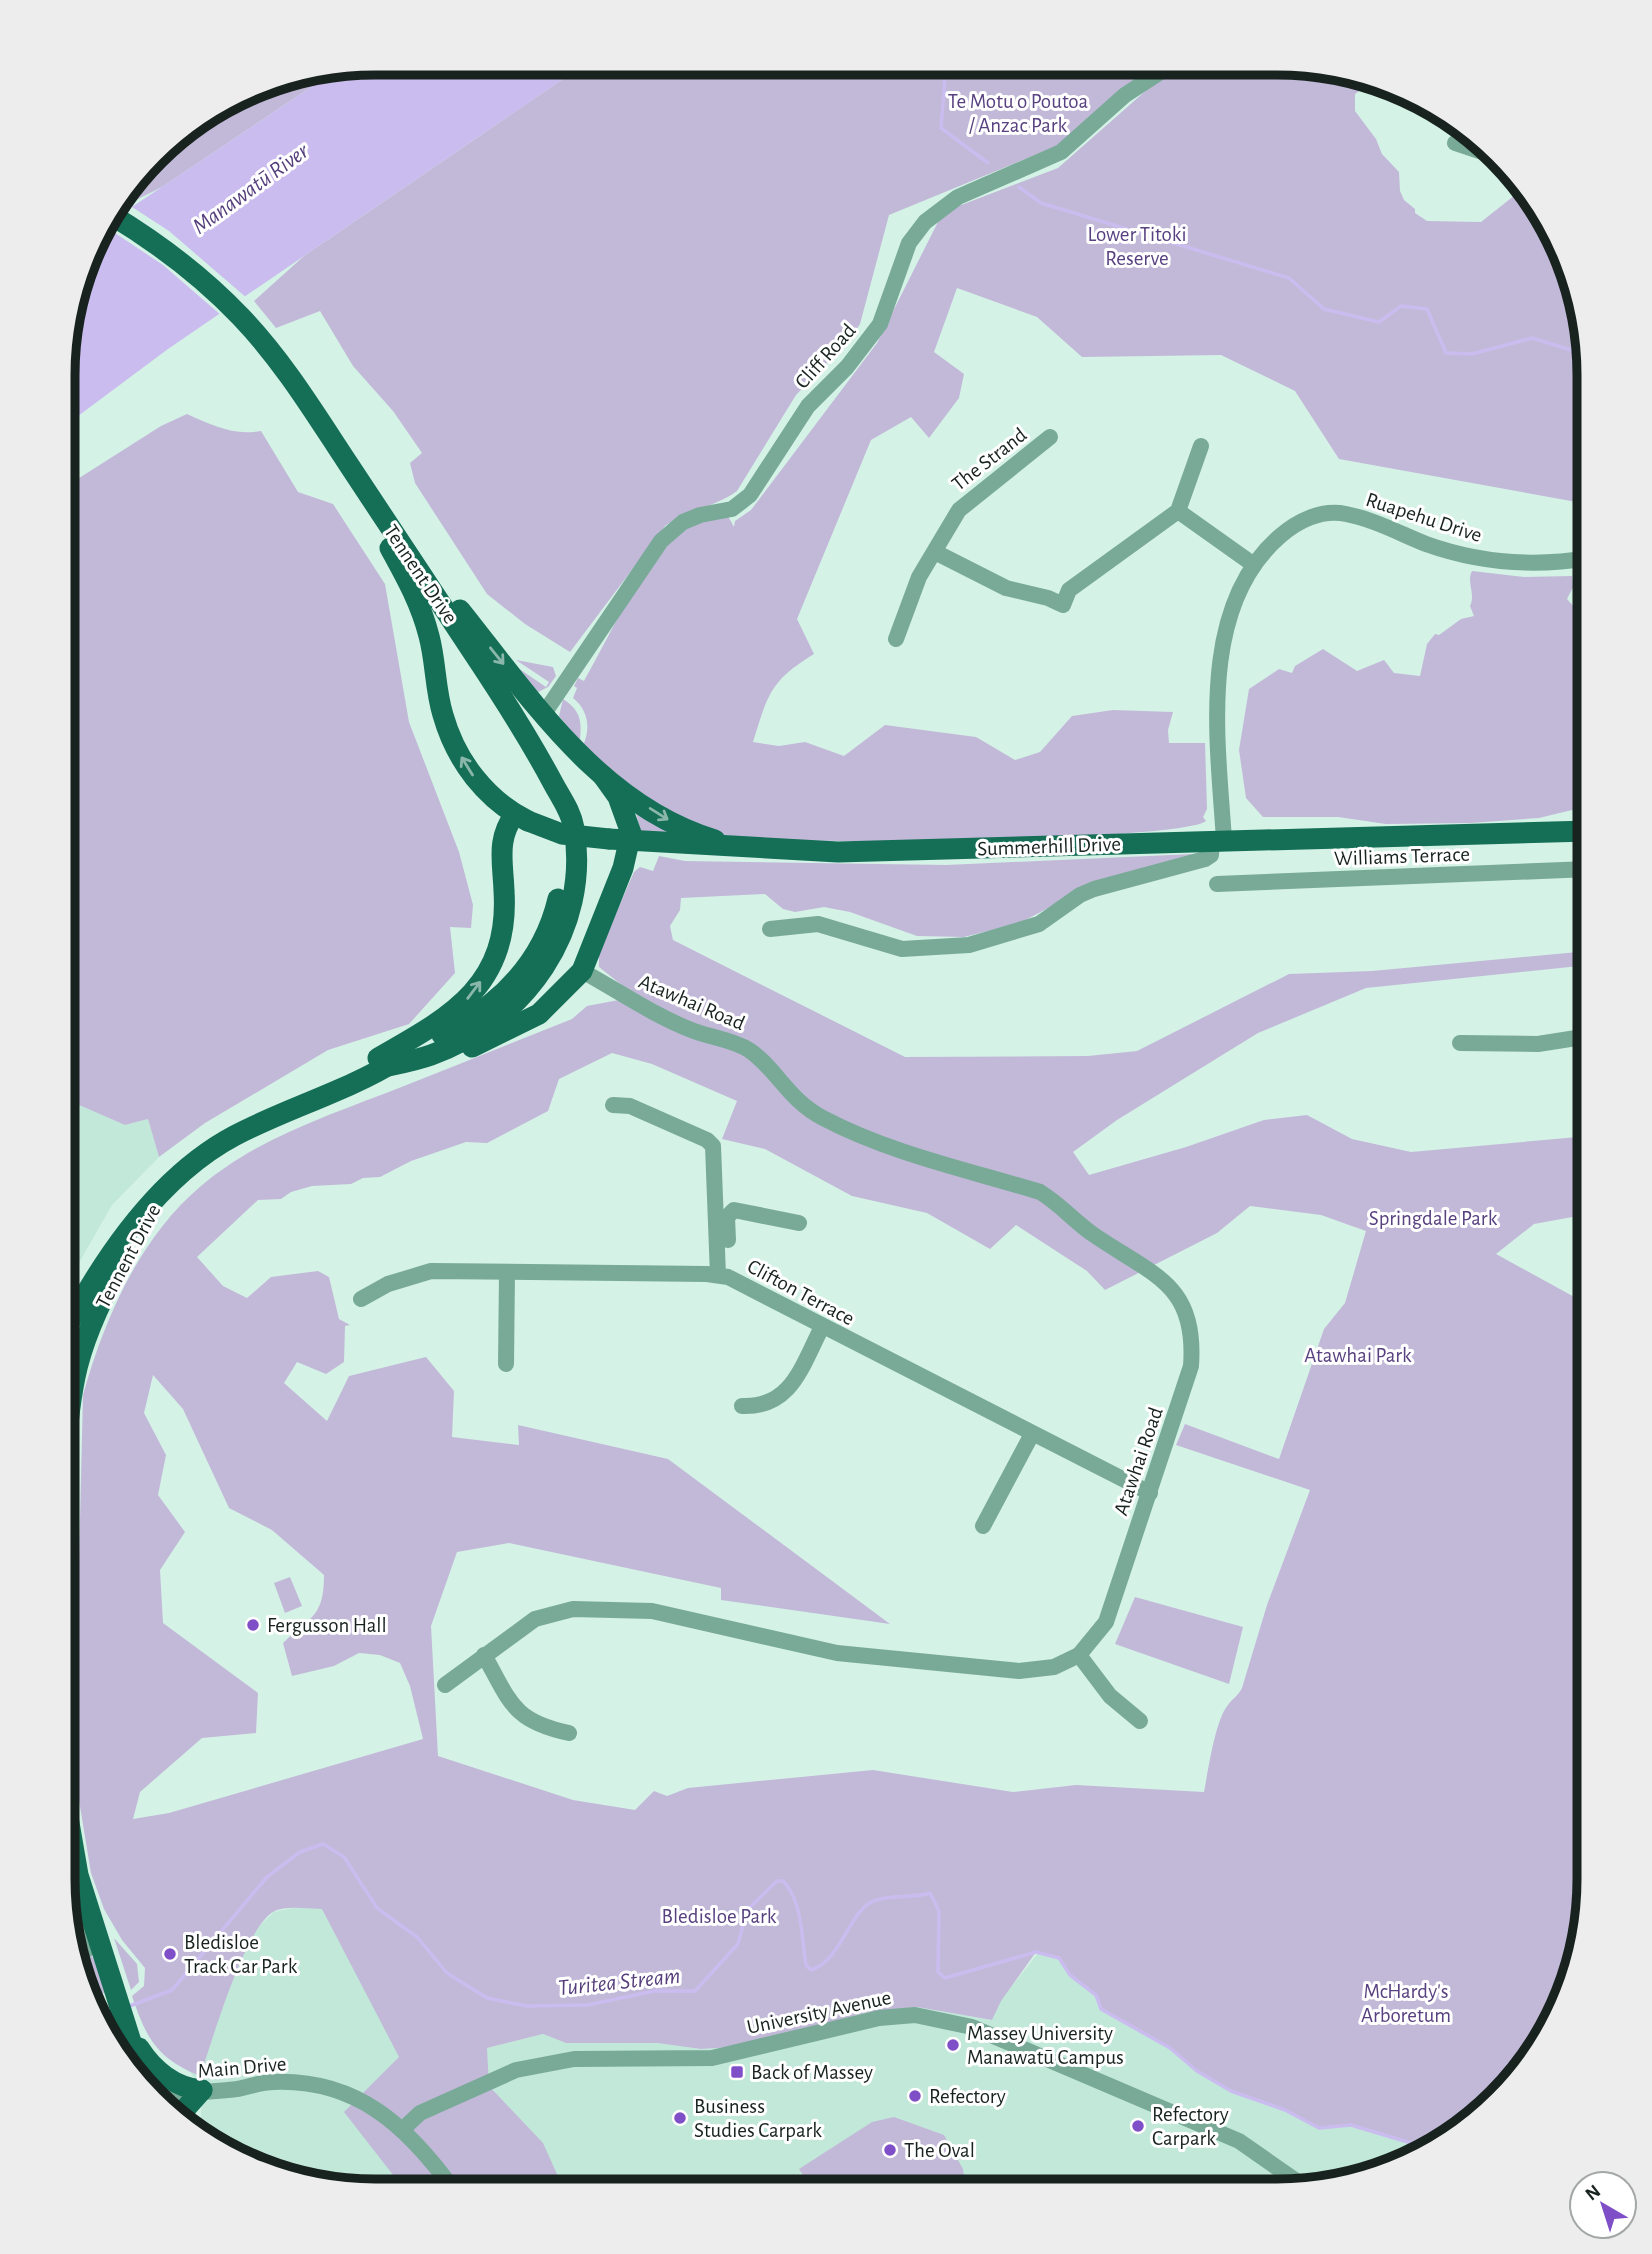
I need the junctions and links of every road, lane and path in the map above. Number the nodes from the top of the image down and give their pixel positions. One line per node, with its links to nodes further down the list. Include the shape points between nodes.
1 (1156, 75): 14 (street, Cliff Road, via 1125,95 1061,152 958,197 925,222 909,243 880,324 847,368 808,406 750,495 732,509 683,523 661,541)
2 (1455, 143): 3 (street)
3 (1473, 149)
4 (119, 219): 6 (main road, Tennent Drive, via 192,270 243,319 285,368)
5 (1051, 437): 10 (street, The Strand, via 959,510)
6 (331, 438): 8 (main road, Tennent Drive); 16 (main road, Summerhill Drive, one-way to 6, via 490,796 456,746 443,715 418,599)
7 (1201, 446): 9 (street)
8 (377, 508): 14 (main road, one-way to 14); 28 (main road, Tennent Drive, via 489,675 569,810 576,852 570,912 554,953 522,997 479,1031 431,1055 387,1066)
9 (1178, 511): 10 (street, via 1069,590 1063,605 1006,588); 12 (street)
10 (935, 552): 13 (street, The Strand, via 919,577)
11 (1577, 559): 12 (street, Ruapehu Drive, via 1503,562 1464,555 1338,513 1314,516 1289,529)
12 (1254, 565): 19 (street, Ruapehu Drive, via 1234,602 1219,659)
13 (897, 639)
14 (543, 715): 15 (main road)
15 (603, 776): 18 (main road, via 627,816); 20 (main road, one-way to 20, via 677,825)
16 (522, 818): 18 (main road, Summerhill Drive, bridge, via 562,834); 28 (main road, one-way to 16, via 439,1024 479,985 495,957 504,920 501,843 505,828)
17 (1577, 831): 19 (main road, Summerhill Drive)
18 (619, 840): 20 (main road, Summerhill Drive); 24 (main road, via 623,868)
19 (1218, 840): 20 (main road, Summerhill Drive, via 892,851); 23 (street, via 1205,859 1094,889 1039,924 969,945 902,949 818,924)
20 (751, 849)
21 (1577, 869): 22 (street, Williams Terrace)
22 (1217, 884)
23 (770, 929)
24 (582, 971): 28 (main road, via 549,1006 510,1031 373,1088); 40 (street, Atawhai Road, via 640,1006 751,1052 795,1100 822,1118 862,1136 1040,1192 1161,1280 1182,1302 1193,1342 1188,1379)
25 (1577, 1038): 26 (street, via 1538,1044)
26 (1460, 1043)
27 (613, 1104): 32 (street, via 630,1106 713,1146)
28 (295, 1107): 29 (main road, Tennent Drive, via 215,1148)
29 (163, 1192): 34 (main road, Tennent Drive); 37 (main road, Tennent Drive, via 109,1288)
30 (799, 1223): 32 (street, via 739,1209 730,1212)
31 (507, 1273): 32 (street, Clifton Terrace); 33 (street, Clifton Terrace, via 431,1271 388,1284); 36 (street)
32 (723, 1276): 35 (street, Clifton Terrace)
33 (361, 1299)
34 (75, 1314)
35 (822, 1327): 38 (street, via 781,1397 763,1406); 39 (street, Clifton Terrace)
36 (506, 1364)
37 (75, 1374)
38 (742, 1406)
39 (1032, 1434): 40 (street, Clifton Terrace); 41 (street)
40 (1150, 1493): 43 (street, Atawhai Road, via 1106,1622)
41 (983, 1526)
42 (484, 1655): 43 (street, Atawhai Road, via 536,1619 592,1608 652,1611 837,1653 1008,1670 1054,1667); 44 (street, Atawhai Road); 46 (street, via 519,1714 542,1727)
43 (1079, 1655): 45 (street, via 1110,1696)
44 (445, 1685)
45 (1140, 1721)
46 (569, 1733)
47 (75, 1858): 49 (main road)
48 (80, 1934): 49 (street)
49 (99, 1936): 50 (street); 51 (main road)
50 (84, 1951)
51 (130, 2035): 52 (main road); 53 (main road, via 161,2074)
52 (138, 2062)
53 (202, 2090): 54 (street, Main Drive); 55 (main road); 56 (street, Main Drive, via 271,2082 334,2088 376,2108)
54 (170, 2097)
55 (185, 2110)
56 (402, 2130): 57 (street, University Avenue, via 420,2113 516,2070 574,2059 712,2058 879,2018 915,2015 972,2027 1239,2141); 58 (street)
57 (1292, 2178)
58 (444, 2179)

